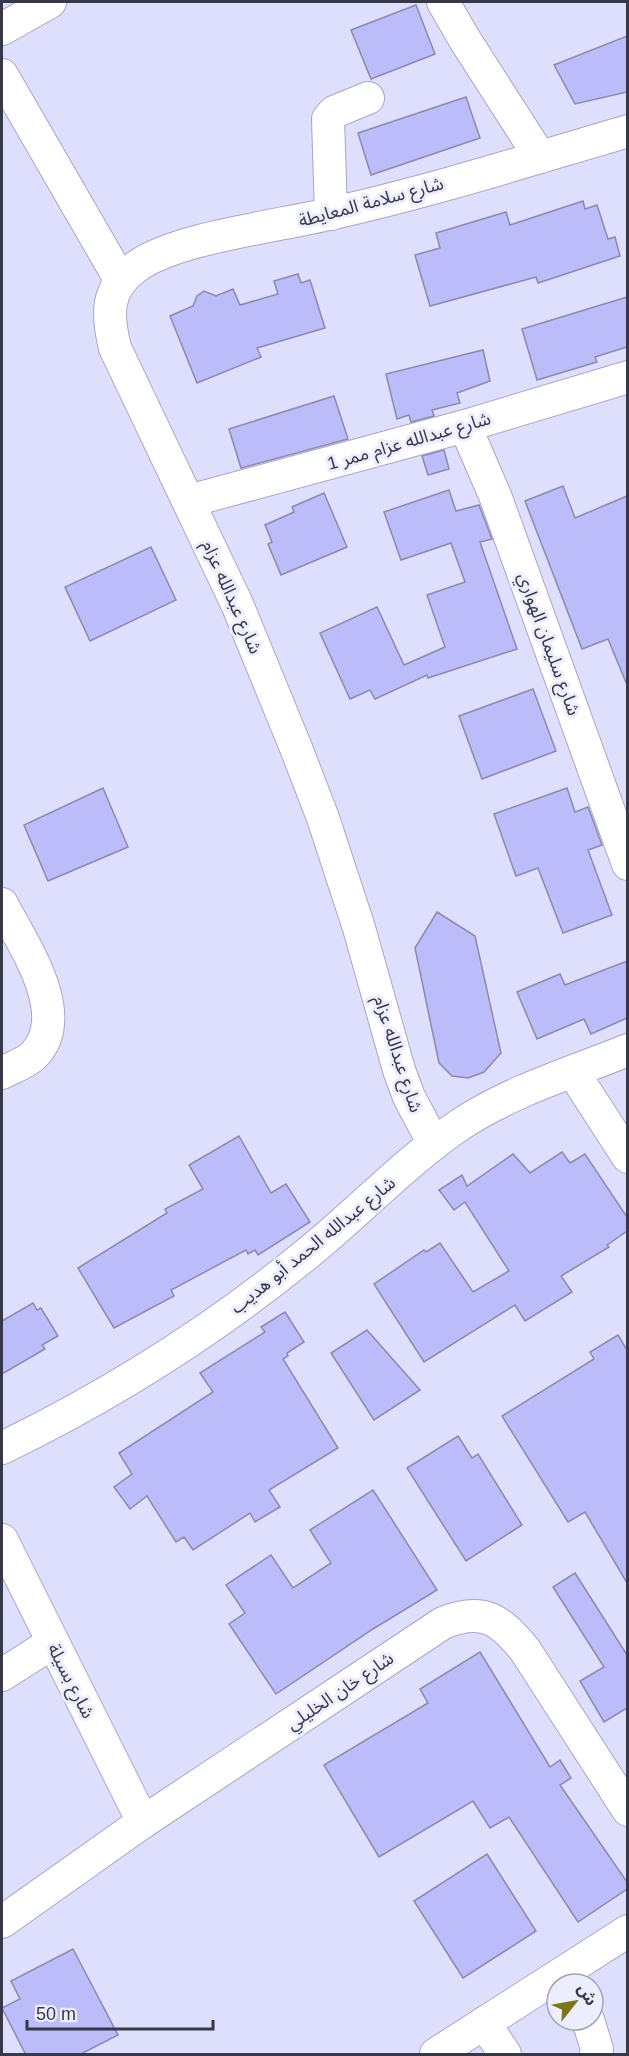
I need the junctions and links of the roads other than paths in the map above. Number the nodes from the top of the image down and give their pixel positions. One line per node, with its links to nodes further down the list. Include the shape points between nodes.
1 (50, 2): 3 (street)
2 (443, 2): 7 (street)
3 (2, 29)
4 (2, 75): 9 (street)
5 (368, 98): 8 (street, via 334,112 328,119)
6 (627, 132): 7 (street, شارع سلامة المعايطة)
7 (540, 157): 8 (street, شارع سلامة المعايطة)
8 (331, 214): 9 (street, شارع سلامة المعايطة, via 191,244 154,256)
9 (121, 281): 12 (street, شارع عبدالله عزام, via 112,297 108,320 115,348)
10 (627, 377): 11 (street, شارع عبدالله عزام ممر 1)
11 (465, 426): 12 (street, شارع عبدالله عزام ممر 1); 13 (street, شارع سليمان الهواري, via 496,498)
12 (189, 501): 18 (street, شارع عبدالله عزام, via 237,604 323,818 399,1070)
13 (627, 864)
14 (2, 904): 17 (street, via 39,976 48,1014 44,1042 32,1057)
15 (627, 1050): 16 (street, شارع عبدالله الحمد أبو هديب)
16 (573, 1072): 18 (street, شارع عبدالله الحمد أبو هديب, via 494,1106); 19 (street)
17 (2, 1073)
18 (434, 1144): 20 (street, شارع عبدالله الحمد أبو هديب, via 308,1254 169,1356)
19 (627, 1157)
20 (2, 1448)
21 (2, 1540): 22 (street, شارع بسيلة)
22 (52, 1643): 23 (street); 25 (street, شارع بسيلة)
23 (2, 1675)
24 (627, 1810): 25 (street, شارع خان الخليلي, via 525,1650 492,1618 475,1615 443,1623)
25 (143, 1822): 26 (street, شارع خان الخليلي)
26 (2, 1922)
27 (627, 1931): 28 (street)
28 (573, 1972)
29 (545, 1989): 30 (street)
30 (483, 2023): 32 (street); 33 (street)
31 (592, 2032): 34 (street)
32 (436, 2055)
33 (505, 2055)
34 (596, 2055)

